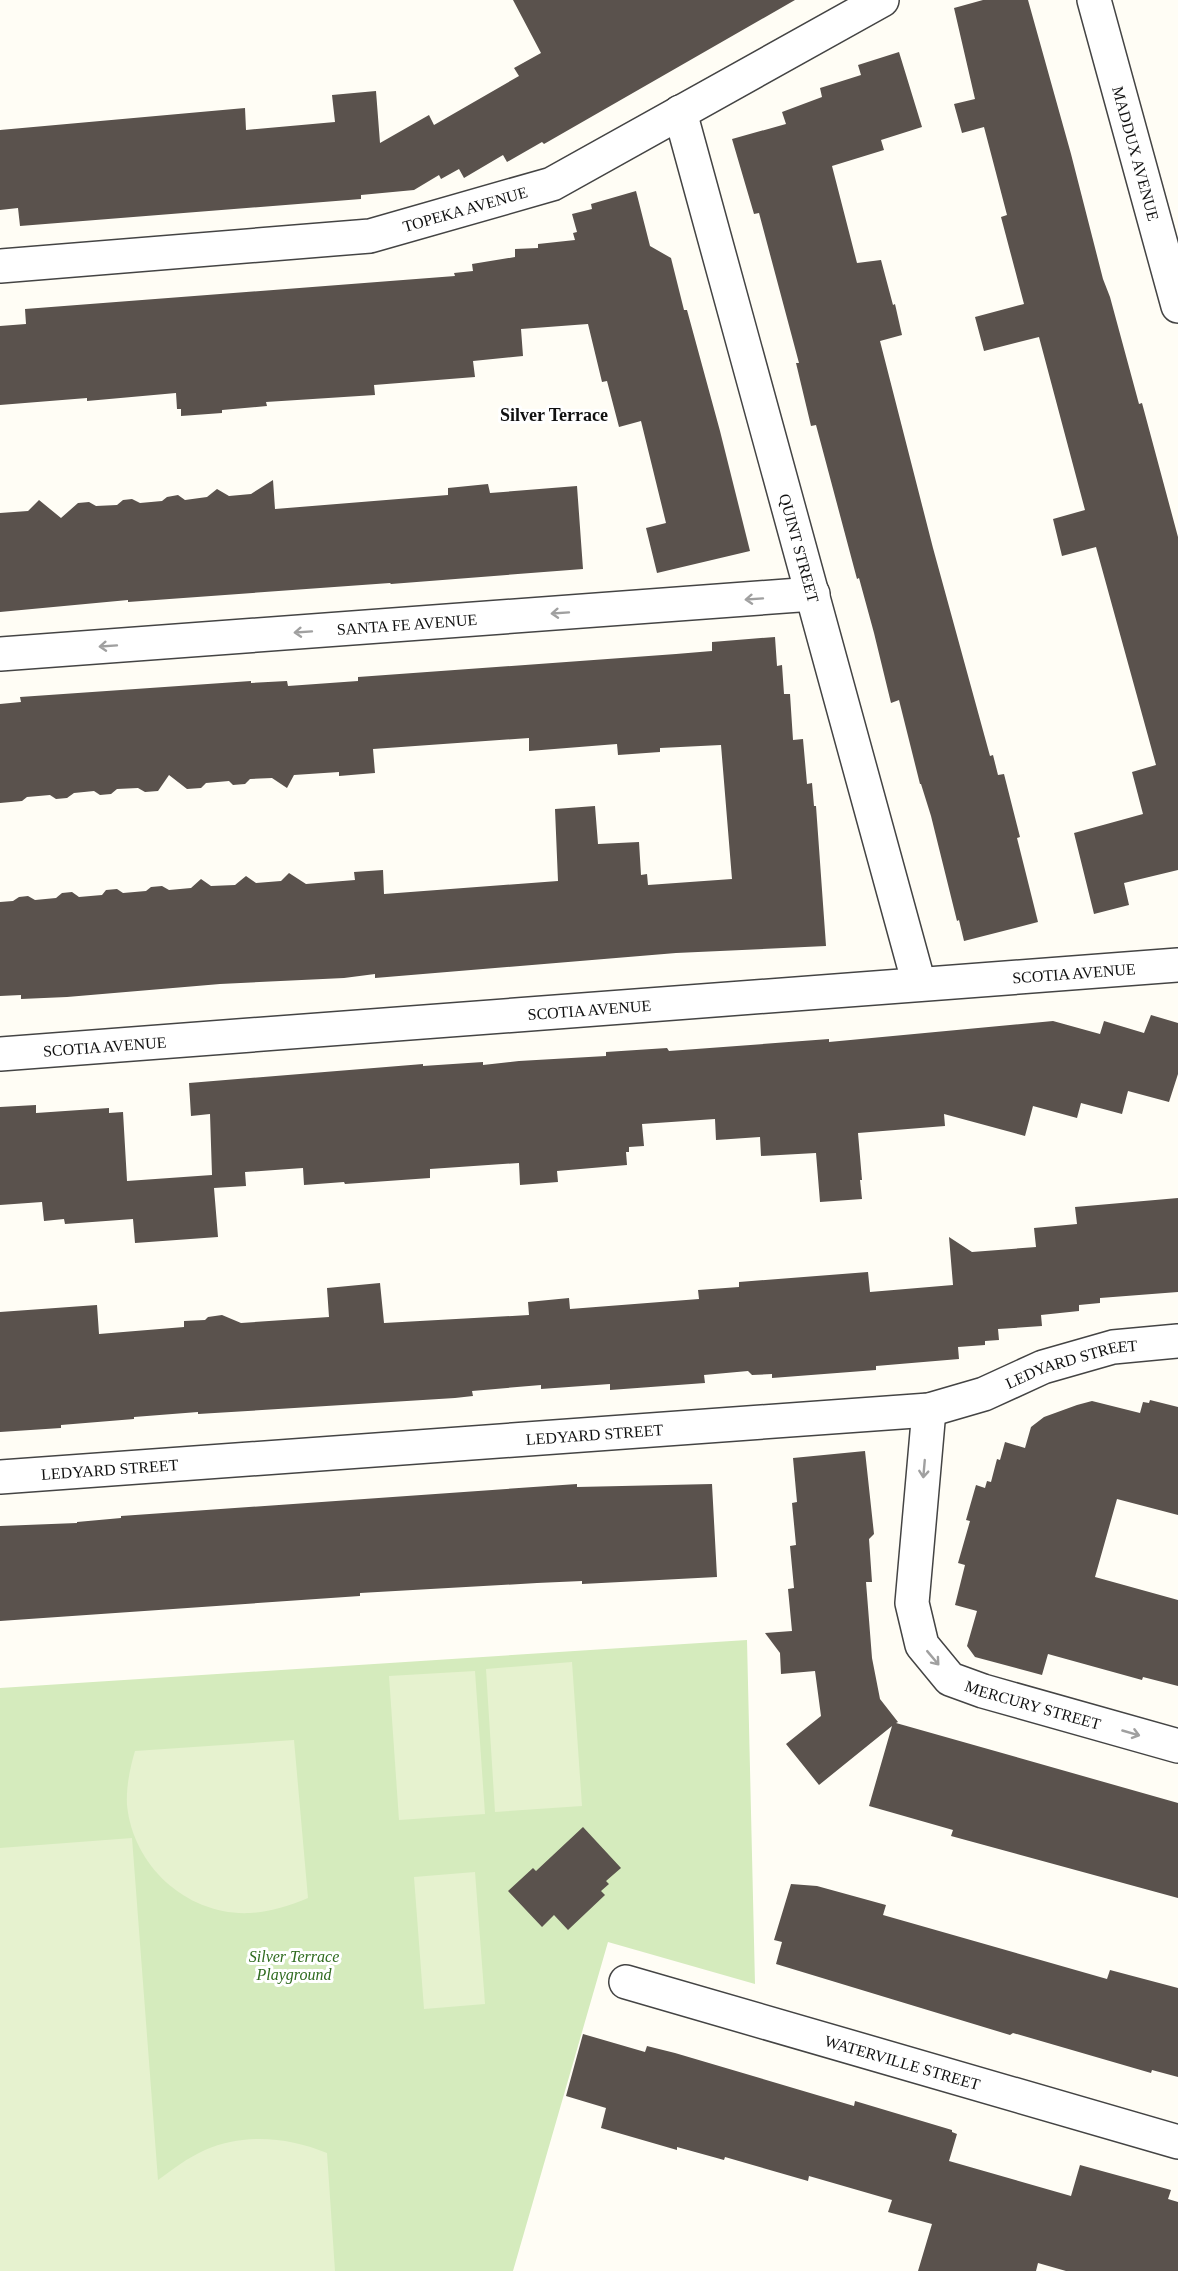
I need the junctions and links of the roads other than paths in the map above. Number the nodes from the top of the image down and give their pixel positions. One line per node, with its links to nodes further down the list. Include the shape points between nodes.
1 (882, 0): 3 (street, TOPEKA AVENUE)
2 (1094, 0): 5 (street, MADDUX AVENUE)
3 (680, 112): 4 (street, TOPEKA AVENUE, via 552,184 370,236); 6 (street, QUINT STREET)
4 (0, 266)
5 (1178, 306)
6 (813, 594): 7 (street, SANTA FE AVENUE, one-way to 7); 9 (street, QUINT STREET)
7 (0, 654)
8 (1178, 965): 9 (street, SCOTIA AVENUE)
9 (919, 984): 10 (street, SCOTIA AVENUE)
10 (0, 1054)
11 (1178, 1341): 12 (street, LEDYARD STREET, via 1113,1347 1043,1367 984,1394)
12 (929, 1410): 13 (street, LEDYARD STREET); 14 (street, MERCURY STREET, one-way to 14, via 912,1603 922,1645 950,1679)
13 (0, 1478)
14 (1178, 1746)
15 (626, 1982): 16 (street, WATERVILLE STREET)
16 (1178, 2142)

